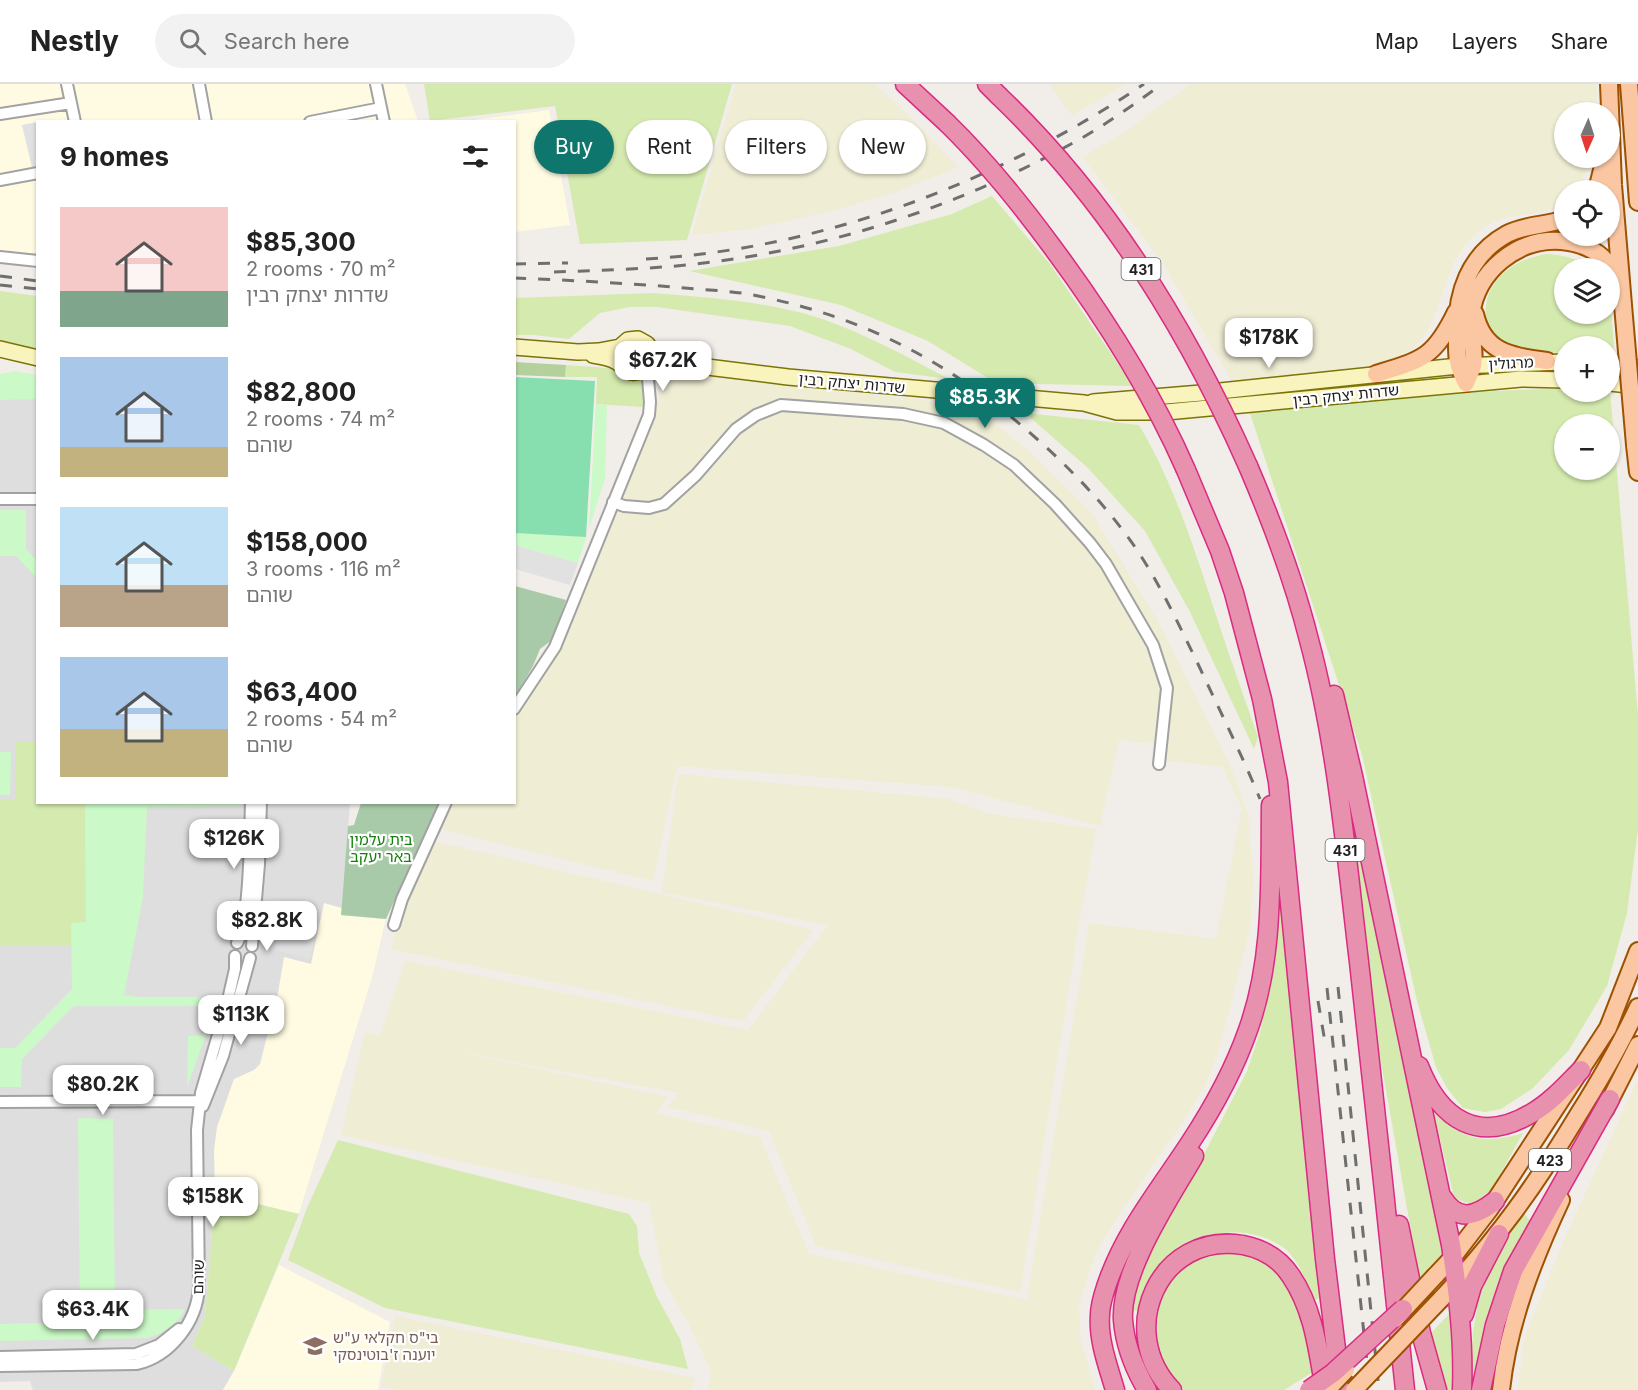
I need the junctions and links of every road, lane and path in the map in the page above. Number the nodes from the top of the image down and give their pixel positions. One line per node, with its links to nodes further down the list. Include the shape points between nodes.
1 (67, 84): 9 (street)
2 (200, 84): 13 (street)
3 (376, 84): 10 (street)
4 (905, 84): 53 (highway, bridge, via 981,158 1012,196 1088,297 1141,380 1186,470 1220,551 1251,650)
5 (1609, 84): 8 (main road)
6 (1629, 84): 19 (main road)
7 (993, 90): 51 (highway, 431, bridge, via 1047,146 1106,219 1194,356 1248,466)
8 (1610, 102)
9 (71, 104): 11 (street); 12 (street)
10 (381, 108): 14 (street); 15 (street)
11 (0, 114)
12 (75, 120)
13 (206, 120)
14 (320, 120)
15 (384, 120)
16 (1638, 142): 19 (main road)
17 (1613, 168): 25 (main road)
18 (36, 173): 20 (street)
19 (1636, 175): 21 (main road)
20 (0, 180)
21 (1638, 202)
22 (1554, 221): 27 (main road, via 1519,228 1484,252 1466,276)
23 (0, 257): 24 (street)
24 (36, 261)
25 (1621, 284): 26 (main road, via 1613,267 1591,249 1549,241 1523,247 1501,260); 47 (main road, bridge)
26 (1475, 301): 34 (main road, via 1481,333 1494,347); 37 (main road)
27 (1457, 309): 37 (main road); 41 (main road, via 1434,349 1407,364)
28 (516, 347): 31 (main road, שדרות יצחק רבין)
29 (0, 349): 32 (main road)
30 (650, 349): 31 (main road, שדרות יצחק רבין, via 643,341 633,339 628,340); 36 (main road, שדרות יצחק רבין); 39 (main road, via 651,357)
31 (620, 354): 39 (main road, שדרות יצחק רבין, via 622,367)
32 (31, 357): 33 (main road)
33 (0, 361)
34 (1547, 362): 35 (main road, מרגולין); 37 (main road, מרגולין)
35 (1554, 362)
36 (693, 365): 39 (main road, שדרות יצחק רבין); 46 (main road, שדרות יצחק רבין)
37 (1465, 365): 41 (main road, שדרות יצחק רבין); 43 (main road)
38 (1620, 366): 40 (main road)
39 (642, 368): 50 (street, via 649,416)
40 (1638, 369)
41 (1376, 374): 46 (main road, שדרות יצחק רבין)
42 (1554, 380): 43 (main road, מרגולין)
43 (1466, 383): 46 (main road, שדרות יצחק רבין, via 1166,412 1117,412)
44 (1620, 384): 45 (main road)
45 (1638, 386)
46 (1084, 403)
47 (1638, 471)
48 (0, 499): 49 (street)
49 (36, 499)
50 (613, 502): 52 (street, via 555,646); 54 (street, via 649,508 664,504 696,475 736,429 781,405 903,414 944,423 1014,465 1055,504 1106,564 1153,645 1167,688)
51 (1292, 580): 66 (highway, via 1333,694); 69 (highway, 431, via 1330,743)
52 (516, 706)
53 (1271, 740): 64 (highway, via 1268,937); 88 (highway, via 1280,794)
54 (1159, 764)
55 (251, 804): 59 (street, via 248,875 242,932)
56 (261, 804): 60 (street)
57 (445, 804): 58 (street)
58 (394, 925)
59 (237, 944): 60 (street, via 246,941); 62 (street)
60 (252, 946): 63 (street)
61 (1638, 951): 68 (main road, 423, via 1608,1028)
62 (235, 956): 63 (street); 71 (street, שוהם, via 227,1004 204,1079)
63 (250, 958): 71 (street, שוהם, via 223,1056)
64 (1259, 994): 83 (highway, via 1247,1033 1207,1116 1132,1227 1114,1262 1100,1312 1100,1328); 84 (highway, via 1248,1040 1225,1098 1130,1278 1123,1318 1126,1343)
65 (1638, 1007): 75 (main road, 423, via 1566,1136)
66 (1400, 1008): 68 (highway, via 1420,1069 1434,1095 1467,1125 1509,1125 1551,1099); 73 (highway)
67 (1638, 1045): 70 (main road)
68 (1581, 1070): 74 (main road, 423)
69 (1372, 1076): 90 (highway, 431); 91 (highway, via 1403,1250)
70 (1610, 1099): 93 (highway, via 1513,1271 1495,1324); 94 (main road, via 1531,1271 1511,1331)
71 (203, 1101): 72 (street); 79 (street, שוהם, via 198,1121 199,1287)
72 (0, 1102)
73 (1441, 1195): 74 (highway, via 1451,1209 1466,1214 1483,1210); 76 (highway)
74 (1495, 1201): 76 (main road, 423)
75 (1498, 1234): 77 (main road, 423); 80 (highway, via 1466,1299)
76 (1452, 1258): 77 (highway); 78 (main road, 423, bridge)
77 (1456, 1283): 80 (highway); 89 (main road, 423, bridge)
78 (1404, 1309): 86 (highway, bridge); 87 (main road, 423, bridge)
79 (187, 1323): 81 (street, via 159,1345 136,1354); 82 (street, שוהם, via 168,1350 137,1364)
80 (1462, 1340): 92 (highway)
81 (0, 1357)
82 (0, 1366)
83 (1116, 1390)
84 (1147, 1390)
85 (1172, 1390): 87 (highway, via 1160,1376 1148,1349 1148,1306 1166,1271 1178,1260 1216,1243 1252,1247 1267,1253 1291,1275 1314,1328)
86 (1309, 1390)
87 (1326, 1390)
88 (1341, 1390)
89 (1354, 1390)
90 (1405, 1390)
91 (1437, 1390)
92 (1462, 1390)
93 (1481, 1390)
94 (1501, 1390)

